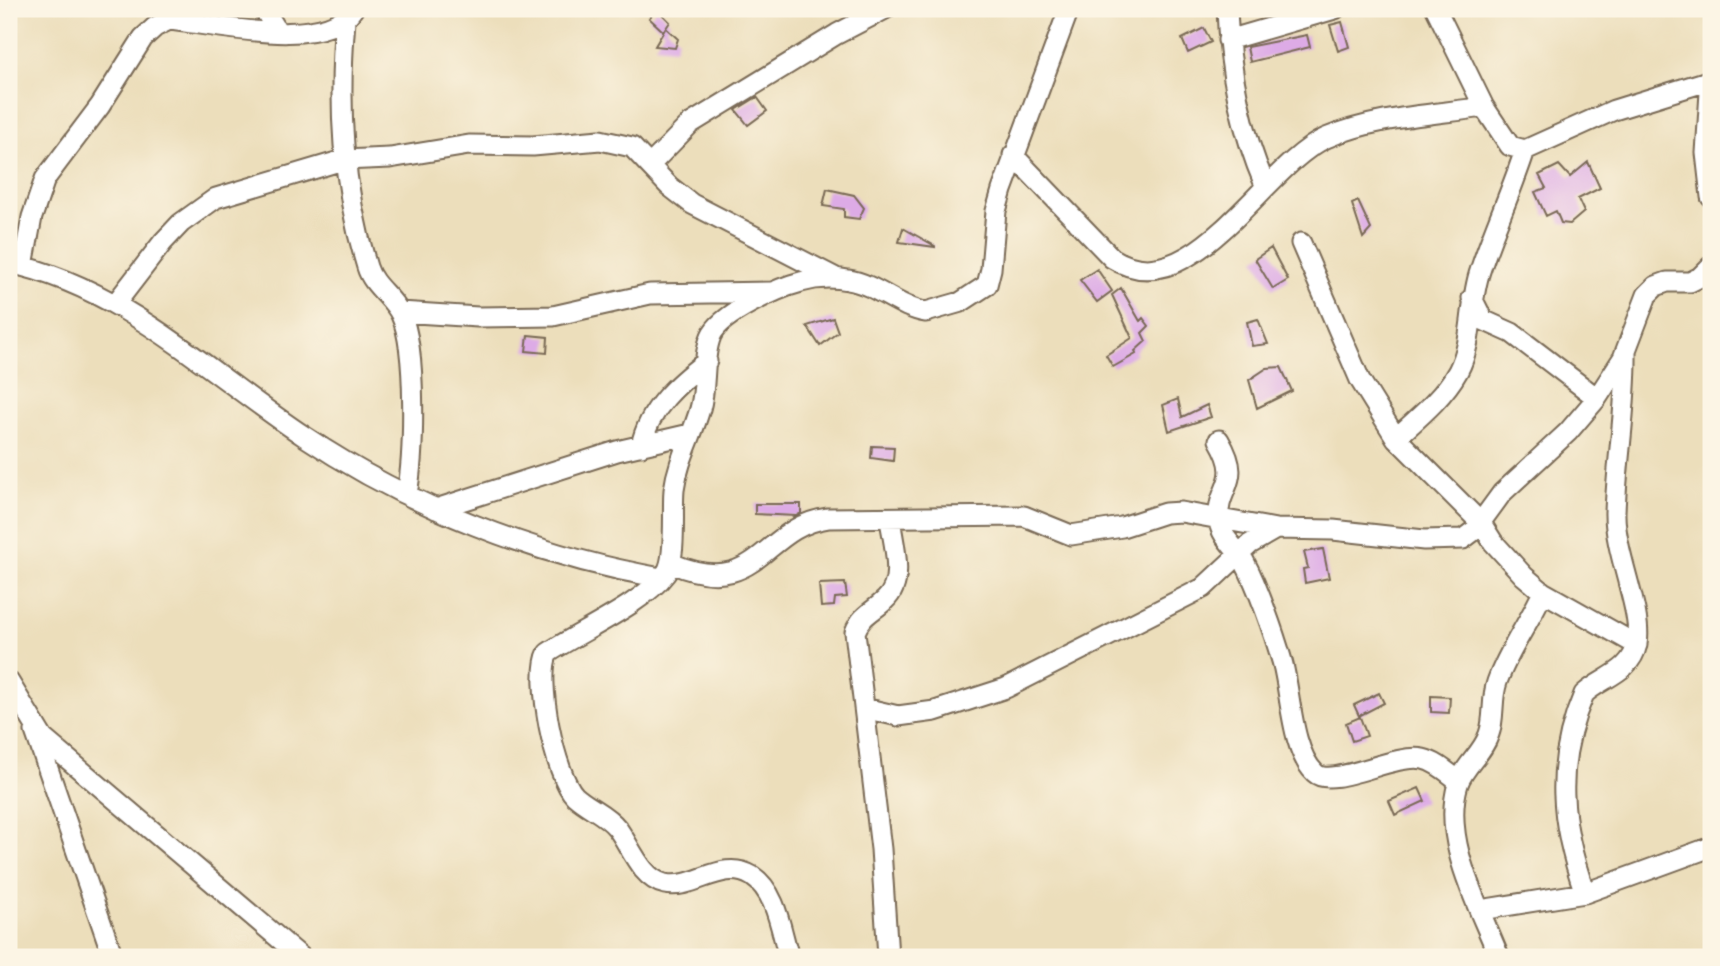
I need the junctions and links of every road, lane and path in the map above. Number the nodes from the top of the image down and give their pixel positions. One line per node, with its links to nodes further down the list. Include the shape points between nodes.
1 (264, 9): 8 (street)
2 (885, 9): 15 (street, via 690,124)
3 (1069, 9): 13 (street)
4 (1227, 9): 9 (street)
5 (1335, 9): 9 (street)
6 (1436, 9): 11 (street)
7 (349, 14): 8 (street, via 314,32); 14 (street, via 340,88)
8 (278, 32): 19 (street, via 169,20 155,27 45,179)
9 (1228, 40): 16 (street, via 1240,109)
10 (1711, 78): 12 (street, via 1614,110); 17 (street, via 1706,153)
11 (1483, 107): 12 (street, via 1510,146); 16 (street, via 1396,119 1324,139 1292,159)
12 (1525, 150): 23 (street)
13 (1013, 155): 16 (street, via 1092,239 1128,268 1143,270 1191,256); 21 (street, via 996,211 987,285 977,293 940,311 922,312 870,286)
14 (344, 160): 15 (street, via 469,145 533,146 600,139 632,147); 24 (street, via 201,206 163,242); 25 (street, via 368,271)
15 (650, 165): 21 (street, via 692,204)
16 (1265, 185)
17 (1711, 197)
18 (1301, 243): 30 (street, via 1360,380)
19 (16, 264): 24 (street, via 65,279)
20 (1711, 266): 26 (street, via 1690,282 1667,282 1647,295)
21 (838, 278): 22 (street, via 808,280)
22 (775, 292): 25 (street, via 650,294 554,316); 27 (street, via 717,326)
23 (1472, 298): 28 (street, via 1483,320 1512,333); 30 (street, via 1458,371 1427,410)
24 (116, 303): 33 (street, via 307,438)
25 (400, 312): 33 (street, via 408,345 412,428)
26 (1626, 351): 28 (street); 42 (street, via 1615,511)
27 (707, 360): 29 (street, via 703,399); 32 (street, via 661,404 646,426)
28 (1597, 398): 37 (street, via 1502,493)
29 (690, 434): 32 (street); 40 (street, via 676,478)
30 (1396, 438): 37 (street)
31 (1219, 440): 36 (street, via 1232,469)
32 (641, 446): 34 (street)
33 (407, 494): 34 (street)
34 (436, 509): 40 (street, via 567,558)
35 (890, 519): 36 (street, via 1024,516 1071,535 1122,527 1164,513 1193,513); 40 (street, via 812,520 751,563 716,575); 44 (street, via 895,586 886,600 860,619 855,632)
36 (1219, 520): 38 (street); 39 (street)
37 (1481, 523): 38 (street, via 1469,536 1456,541); 41 (street, via 1504,556)
38 (1276, 529): 39 (street)
39 (1239, 554): 44 (street, via 1203,588 1006,688 935,711 898,716); 46 (street, via 1280,653 1304,758 1314,772 1330,779 1387,762 1422,759)
40 (666, 571): 52 (street, via 621,609 548,653 542,664 546,708 565,783 615,826 649,875 664,884 724,870 739,870 755,878 773,904)
41 (1543, 592): 42 (street); 46 (street, via 1496,686 1488,738)
42 (1637, 645): 48 (street, via 1624,669 1584,694 1566,751 1564,820)
43 (9, 682): 45 (street)
44 (864, 709): 53 (street)
45 (31, 720): 50 (street); 51 (street, via 43,738)
46 (1459, 781): 49 (street, via 1455,836)
47 (1711, 847): 48 (street)
48 (1585, 893): 49 (street)
49 (1480, 910): 54 (street)
50 (113, 957)
51 (301, 957)
52 (789, 957)
53 (888, 957)
54 (1499, 957)

